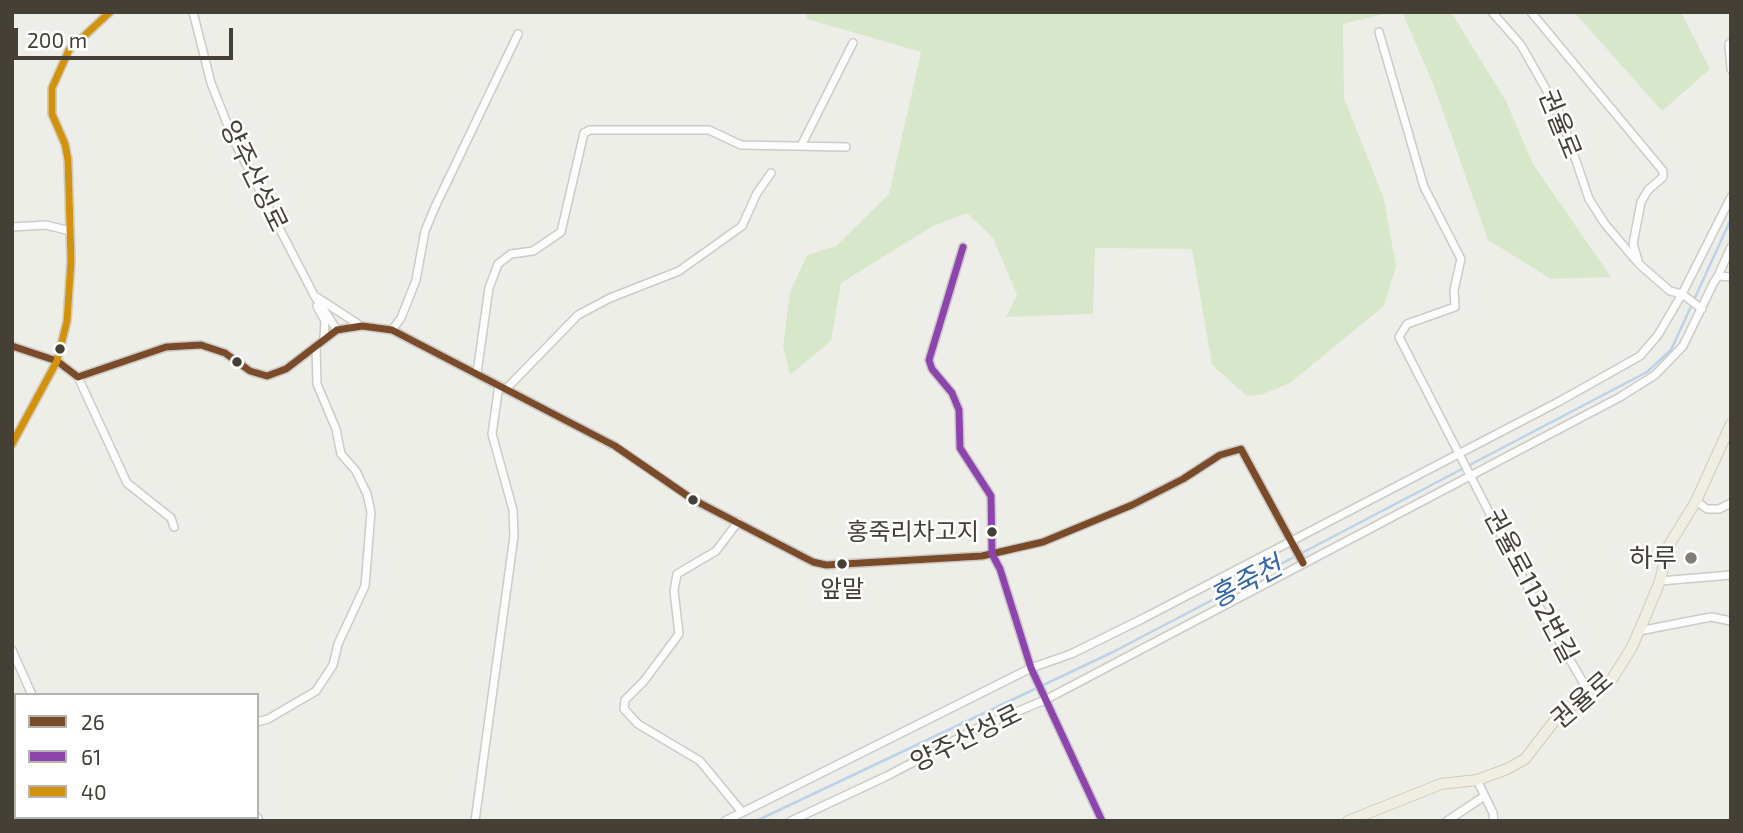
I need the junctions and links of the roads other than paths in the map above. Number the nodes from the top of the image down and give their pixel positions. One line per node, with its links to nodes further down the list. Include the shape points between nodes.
1 (110, 12): 15 (street, via 69,50 52,88 52,114 67,152)
2 (193, 12): 22 (street, 양주산성로, via 211,83 234,141)
3 (1492, 12): 18 (street, 권율로, via 1521,45 1560,114 1589,199)
4 (1531, 12): 18 (street, via 1663,171 1641,202 1633,244)
5 (1379, 32): 36 (street, via 1424,187 1461,259 1455,307 1407,324 1399,337)
6 (518, 33): 26 (street, via 435,207 425,231 416,280)
7 (853, 43): 10 (street)
8 (1729, 44): 9 (street)
9 (1731, 69)
10 (801, 146): 11 (street); 31 (street, via 741,145 709,130 584,133 561,232 533,251 511,254 498,264 489,288)
11 (846, 147)
12 (771, 173): 33 (street, via 742,226 679,271 578,315)
13 (1731, 197): 21 (street)
14 (12, 228): 15 (street, via 46,225)
15 (70, 231): 30 (street, via 67,321)
16 (963, 247): 43 (street, 양주산성로, via 929,360 959,410 960,448 991,496)
17 (1731, 247): 19 (street)
18 (1639, 264): 21 (street, 권율로, via 1670,292)
19 (1718, 276): 20 (street); 23 (street)
20 (1731, 277)
21 (1682, 294): 23 (street, 권율로); 36 (street, via 1640,356)
22 (314, 295): 24 (street); 25 (street, 양주산성로); 27 (street, via 325,321)
23 (1702, 309): 37 (street, via 1683,346 1655,376)
24 (362, 326): 25 (street); 26 (street)
25 (337, 330): 27 (street)
26 (392, 330): 31 (street)
27 (324, 340): 29 (street)
28 (12, 346): 30 (street)
29 (316, 346): 32 (street, via 286,369 267,376 250,372 218,349 190,344 139,354); 54 (street, via 317,384 341,454 356,471 369,503 365,586 333,665 316,691)
30 (57, 361): 32 (street); 35 (street)
31 (477, 373): 33 (street)
32 (78, 377): 41 (street, via 127,483 171,518)
33 (503, 387): 40 (street, via 615,446 670,486); 58 (street, via 492,434 513,510 514,536)
34 (1731, 424): 38 (main road, 권율로)
35 (12, 444)
36 (1460, 454): 37 (street, 권율로1132번길); 42 (street)
37 (1472, 476): 44 (street); 52 (street, 권율로1132번길, via 1526,584)
38 (1696, 501): 39 (street, via 1707,509); 46 (main road, 권율로, via 1668,547)
39 (1730, 505)
40 (738, 522): 43 (street, via 826,565); 57 (street, via 716,551 677,575 678,634 625,700 624,709 638,724 700,761)
41 (174, 527)
42 (1290, 540): 43 (street, via 1241,449 1220,455 1183,479 1081,526 1043,542); 44 (street); 50 (street, via 1071,654)
43 (992, 554): 50 (street, 양주산성로)
44 (1303, 563): 53 (street)
45 (1731, 575): 46 (street)
46 (1660, 581): 48 (main road, 권율로)
47 (1731, 621): 48 (street, via 1711,617)
48 (1639, 631): 52 (main road, 권율로, via 1612,679)
49 (12, 650): 51 (street)
50 (1031, 668): 53 (street, 양주산성로); 57 (street)
51 (31, 693)
52 (1591, 696): 55 (main road, 권율로, via 1562,711 1525,759)
53 (1043, 697): 60 (street, 양주산성로); 61 (street, 양주산성로)
54 (259, 721)
55 (1477, 780): 56 (street); 62 (main road, 권율로, via 1441,784)
56 (1483, 797): 63 (street); 64 (street)
57 (742, 812): 59 (street)
58 (475, 821)
59 (725, 821)
60 (791, 821)
61 (1102, 821)
62 (1348, 821)
63 (1447, 821)
64 (1494, 821)

